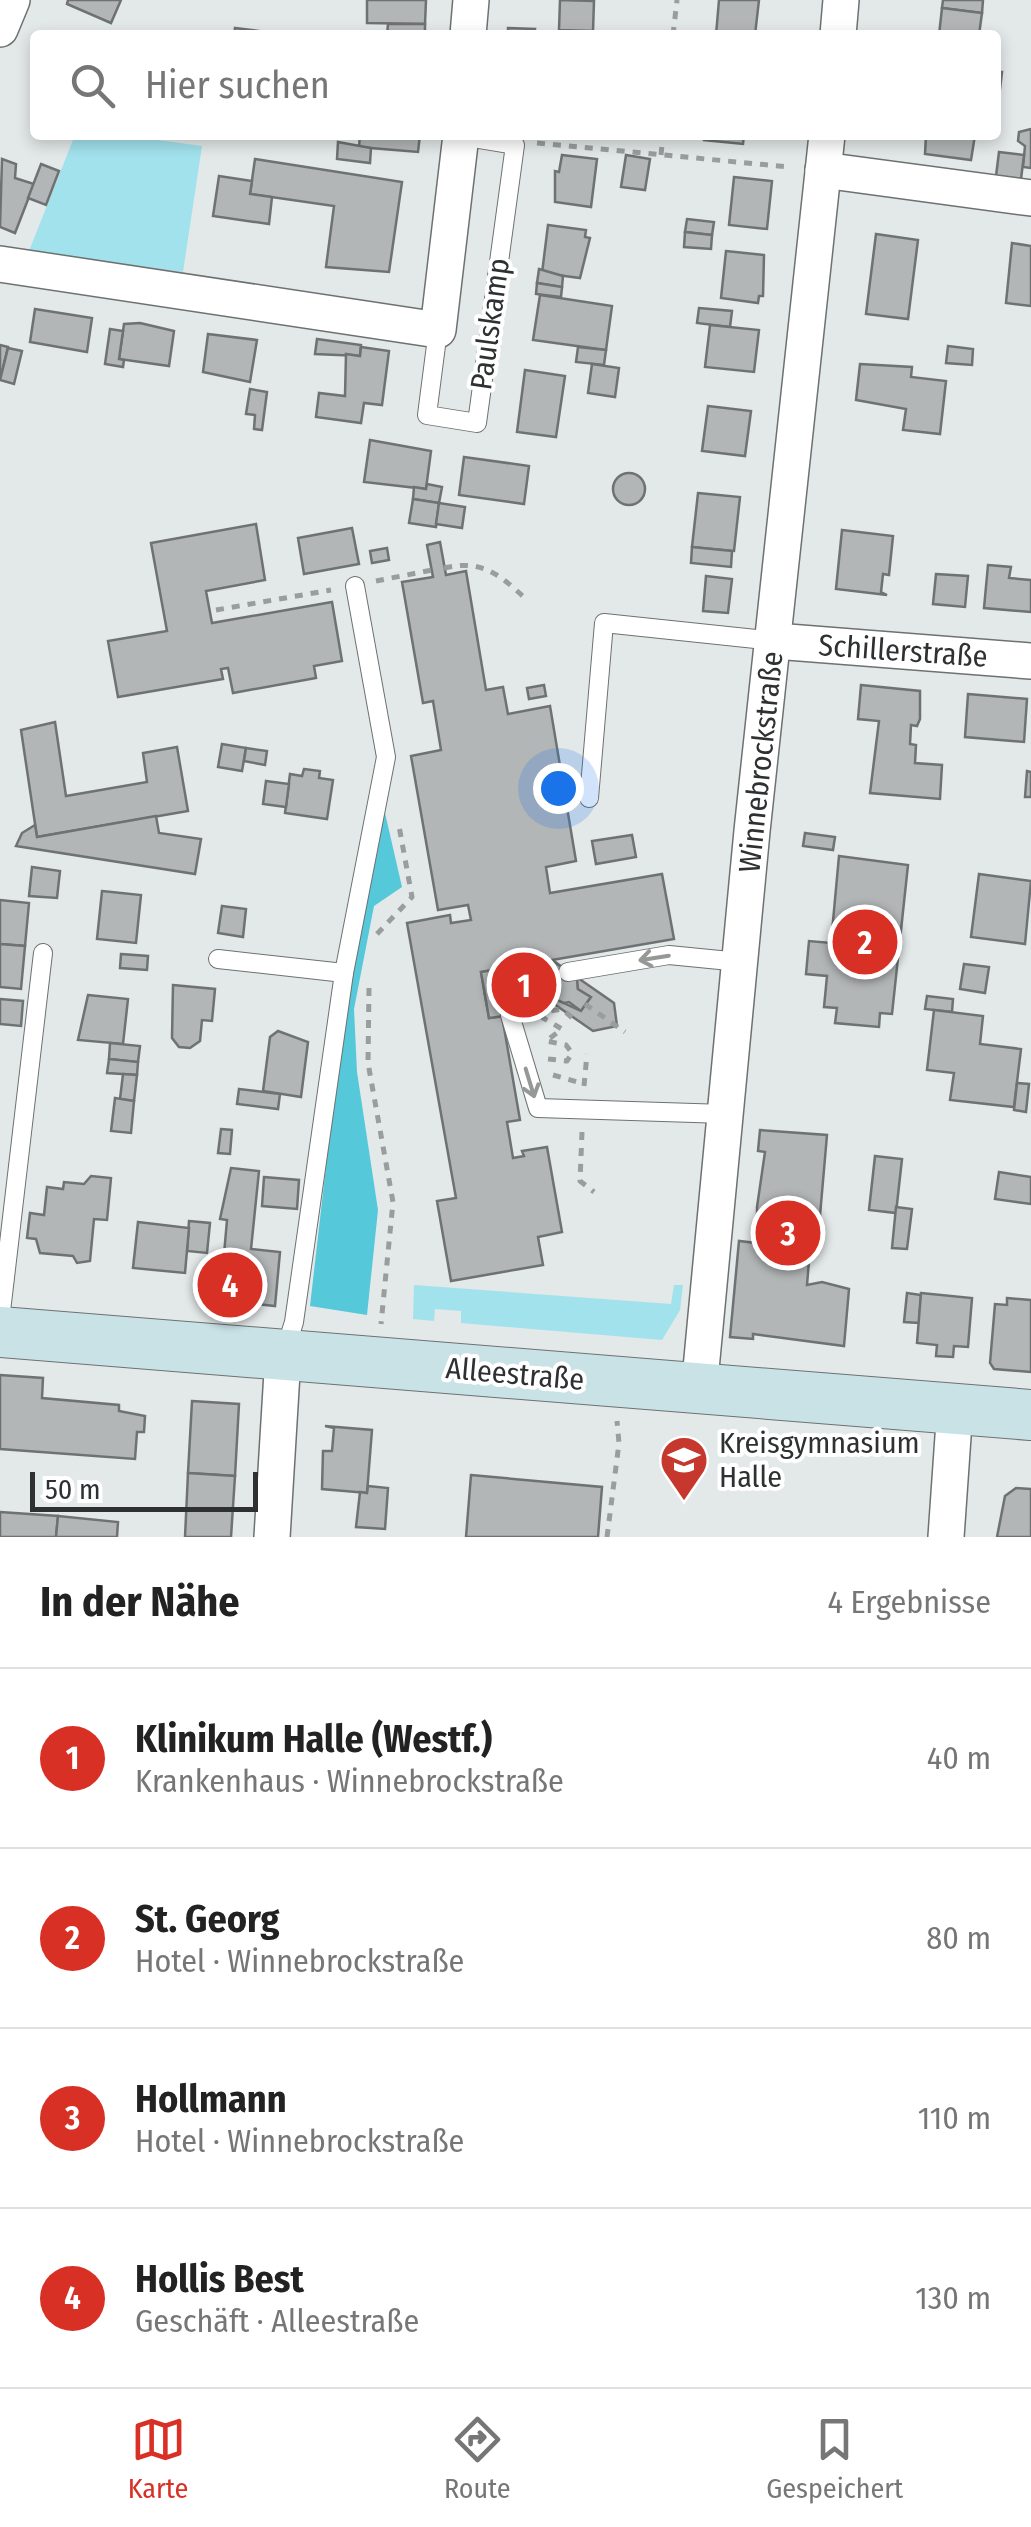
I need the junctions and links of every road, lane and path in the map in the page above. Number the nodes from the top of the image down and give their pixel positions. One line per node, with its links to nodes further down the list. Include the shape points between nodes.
1 (12, 0): 5 (street)
2 (470, 0): 6 (street)
3 (677, 0): 7 (path)
4 (842, 0): 8 (street)
5 (0, 29)
6 (468, 30)
7 (674, 30)
8 (839, 30)
9 (461, 140): 18 (street, Paulskamp)
10 (485, 140): 13 (lane, Paulskamp)
11 (662, 140): 14 (path)
12 (826, 140): 15 (street, Winnebrockstraße)
13 (515, 145): 14 (path); 18 (lane, Paulskamp, via 477,423 427,415)
14 (661, 155): 15 (path)
15 (823, 170): 16 (street); 24 (street, Winnebrockstraße)
16 (1031, 198)
17 (0, 264): 18 (street, Paulskamp)
18 (438, 330)
19 (444, 568): 22 (path, via 467,563 495,570)
20 (432, 570): 21 (path)
21 (355, 586): 23 (path); 26 (lane)
22 (527, 600)
23 (216, 610)
24 (775, 640): 25 (street, Schillerstraße); 27 (lane, via 604,623); 31 (street, Winnebrockstraße)
25 (1031, 661)
26 (386, 757): 28 (path, via 412,897 379,929); 33 (lane)
27 (590, 798)
28 (374, 943)
29 (43, 953): 43 (lane)
30 (218, 959): 33 (lane)
31 (740, 962): 32 (lane, one-way to 32, via 669,956); 41 (street, Winnebrockstraße)
32 (568, 972)
33 (344, 973): 45 (lane, via 294,1322)
34 (369, 975): 46 (path, via 368,1063 394,1202)
35 (586, 1004): 38 (path)
36 (510, 1014): 40 (lane, one-way to 40, via 538,1108)
37 (576, 1021): 39 (path, via 562,1009 544,1018 562,1029 546,1040 572,1052 568,1061 548,1058 544,1066 584,1084)
38 (625, 1032)
39 (587, 1054)
40 (582, 1111): 41 (lane); 42 (path, via 580,1181)
41 (725, 1114): 47 (street, Winnebrockstraße)
42 (594, 1192)
43 (0, 1320)
44 (0, 1332): 45 (street, Alleestraße)
45 (283, 1356): 46 (street, Alleestraße); 51 (street)
46 (380, 1362): 47 (street, Alleestraße)
47 (699, 1390): 48 (street, Alleestraße)
48 (955, 1408): 49 (street, Alleestraße); 53 (street)
49 (1031, 1415)
50 (617, 1418): 52 (path)
51 (272, 1537)
52 (607, 1537)
53 (946, 1537)

